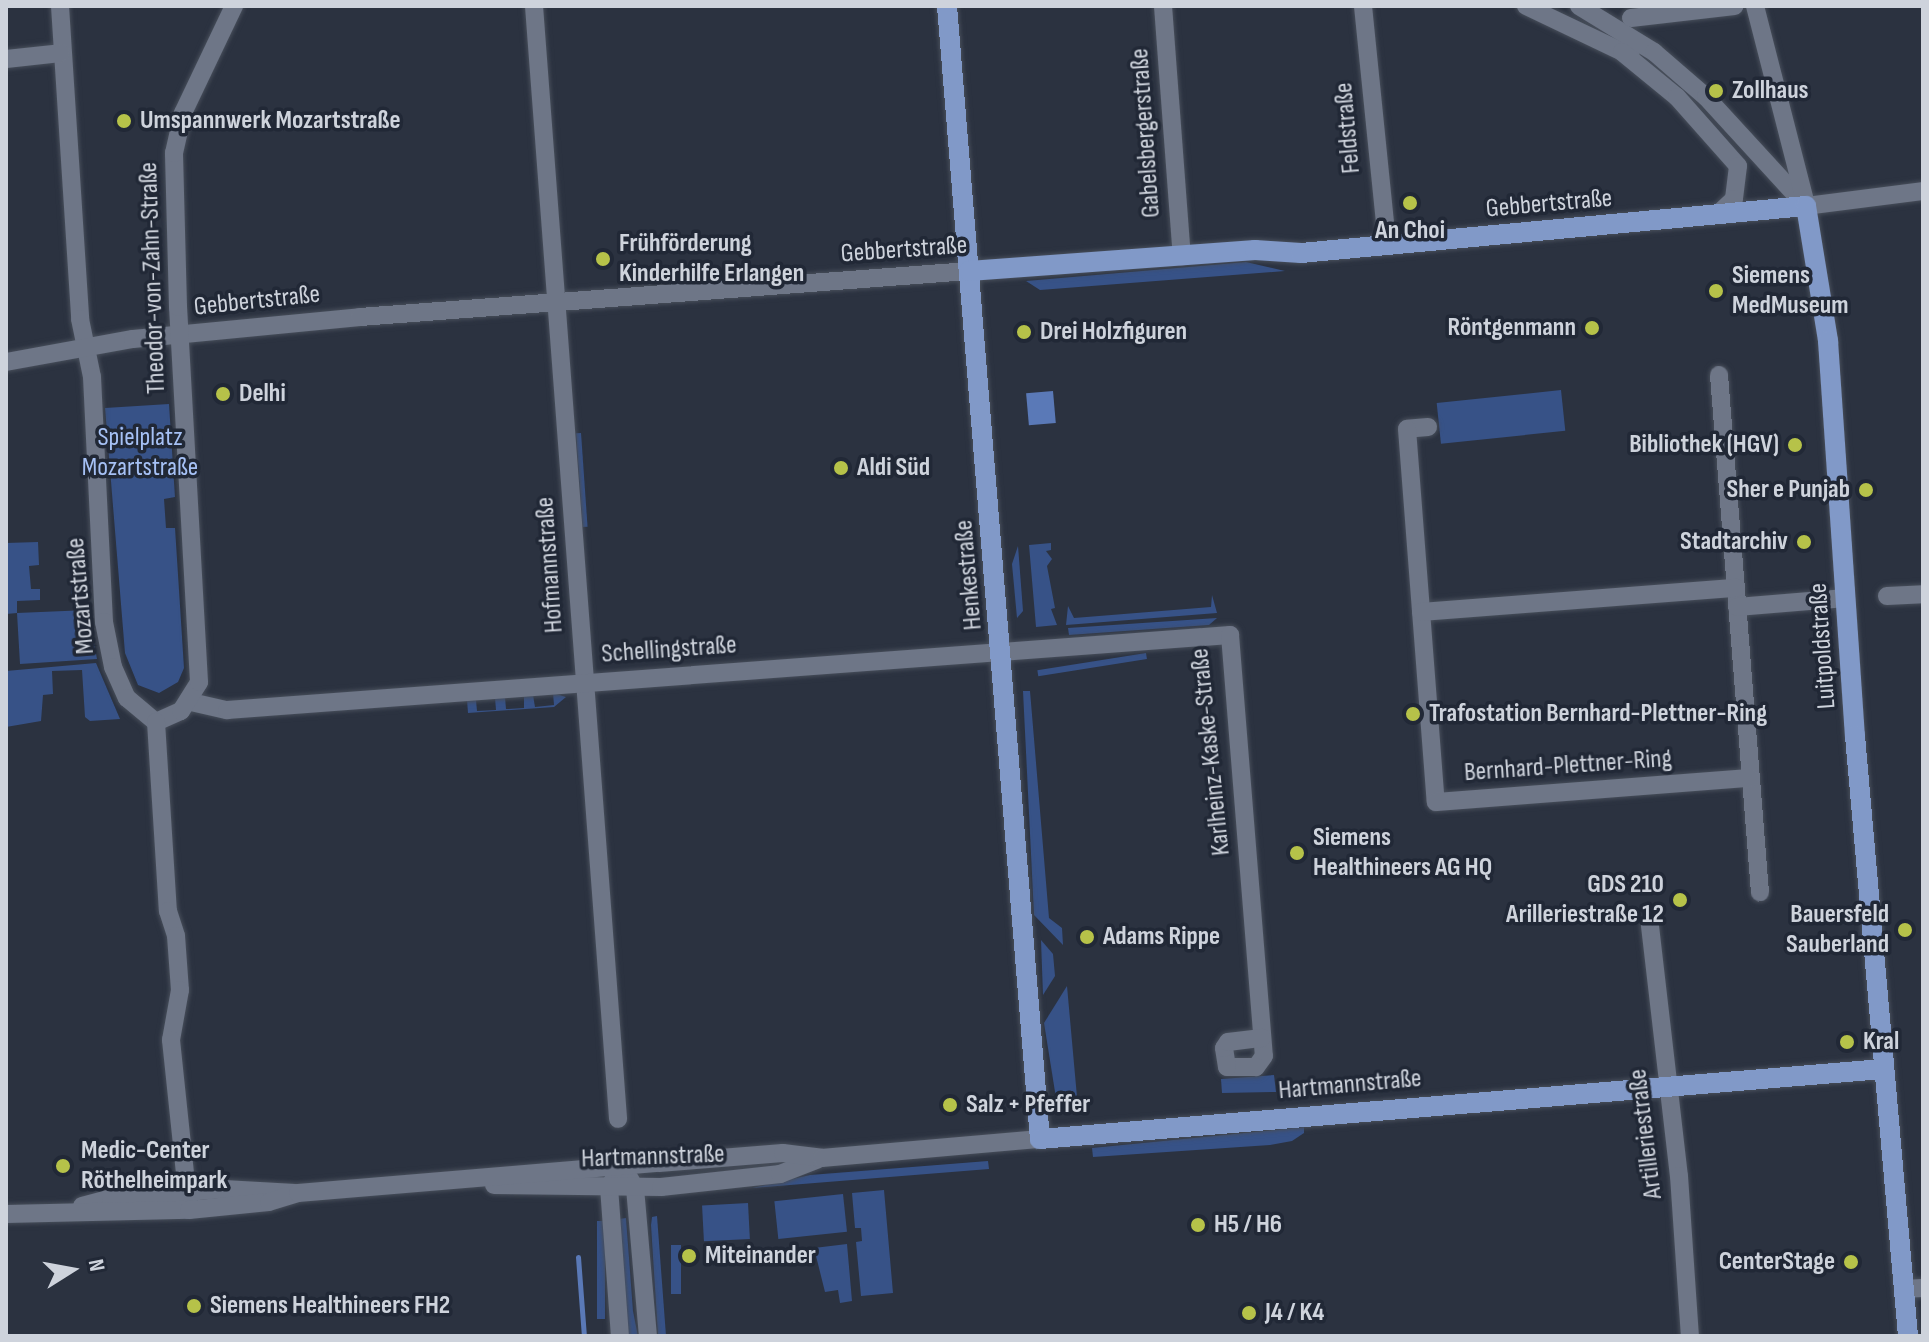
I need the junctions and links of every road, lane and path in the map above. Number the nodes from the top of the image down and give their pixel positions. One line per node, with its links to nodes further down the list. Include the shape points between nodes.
1 (60, 6): 15 (street, Mozartstraße)
2 (234, 6): 25 (street, Theodor-von-Zahn-Straße, via 183,113 174,153)
3 (534, 6): 24 (street, Hofmannstraße)
4 (947, 6): 23 (main road, Henkestraße)
5 (1163, 6): 22 (street, Gabelsbergerstraße)
6 (1363, 6): 21 (street, Feldstraße)
7 (1526, 6): 13 (street)
8 (1579, 6): 11 (street)
9 (1734, 6): 12 (street)
10 (1755, 6): 19 (street, Luitpoldstraße)
11 (1597, 16): 13 (street); 17 (street)
12 (1631, 18)
13 (1587, 34): 14 (street)
14 (1622, 52): 17 (street); 20 (street, via 1677,97 1738,166 1734,199)
15 (61, 53): 16 (street); 26 (street, Mozartstraße)
16 (6, 59)
17 (1685, 79): 19 (street)
18 (1923, 191): 19 (street)
19 (1806, 206): 20 (main road, Gebbertstraße); 33 (main road, Luitpoldstraße, via 1828,341)
20 (1718, 214): 21 (main road, Gebbertstraße)
21 (1387, 244): 22 (main road, Gebbertstraße)
22 (1182, 256): 23 (main road, Gebbertstraße)
23 (969, 271): 24 (street, Gebbertstraße); 36 (main road, Henkestraße)
24 (556, 302): 25 (street, Gebbertstraße); 37 (street, Hofmannstraße)
25 (179, 335): 26 (street, Gebbertstraße); 38 (street, Theodor-von-Zahn-Straße, via 200,660)
26 (85, 346): 27 (street, Gebbertstraße); 39 (street, Mozartstraße, via 92,377 104,622 127,698)
27 (6, 362)
28 (1719, 375): 30 (street)
29 (1428, 427): 35 (street, Bernhard-Plettner-Ring, via 1407,429)
30 (1736, 588): 34 (street); 35 (street)
31 (1923, 594): 32 (street)
32 (1887, 596)
33 (1846, 598): 34 (street); 44 (main road, Luitpoldstraße)
34 (1737, 607): 40 (street)
35 (1421, 612): 40 (street, Bernhard-Plettner-Ring, via 1436,802)
36 (1002, 652): 37 (street, Schellingstraße); 43 (street, Karlheinz-Kaske-Straße, via 1230,635); 47 (main road, Henkestraße)
37 (585, 682): 38 (street, Schellingstraße, via 227,710); 46 (street, Hofmannstraße)
38 (191, 702): 39 (street)
39 (156, 722): 53 (street, via 168,911 176,936 180,990 171,1040)
40 (1750, 778): 41 (street)
41 (1760, 892)
42 (1650, 926): 45 (street, Artilleriestraße)
43 (1262, 1038)
44 (1883, 1069): 45 (main road, Hartmannstraße); 55 (main road, Luitpoldstraße)
45 (1668, 1086): 47 (main road, Hartmannstraße); 58 (street, Artilleriestraße)
46 (618, 1119)
47 (1040, 1139): 48 (street, Hartmannstraße)
48 (822, 1158): 49 (street, Hartmannstraße, via 783,1153); 52 (street, Hartmannstraße, via 780,1174)
49 (622, 1166): 50 (street, Hartmannstraße); 51 (street); 52 (street)
50 (484, 1181): 51 (street, Hartmannstraße, via 533,1188); 53 (street, Hartmannstraße, via 298,1193 269,1202)
51 (609, 1187): 52 (street, Hartmannstraße); 56 (street)
52 (635, 1188): 57 (street)
53 (188, 1201): 54 (street, Hartmannstraße)
54 (6, 1214)
55 (1913, 1288): 59 (main road, Luitpoldstraße)
56 (620, 1336)
57 (648, 1336)
58 (1690, 1336)
59 (1908, 1336)

